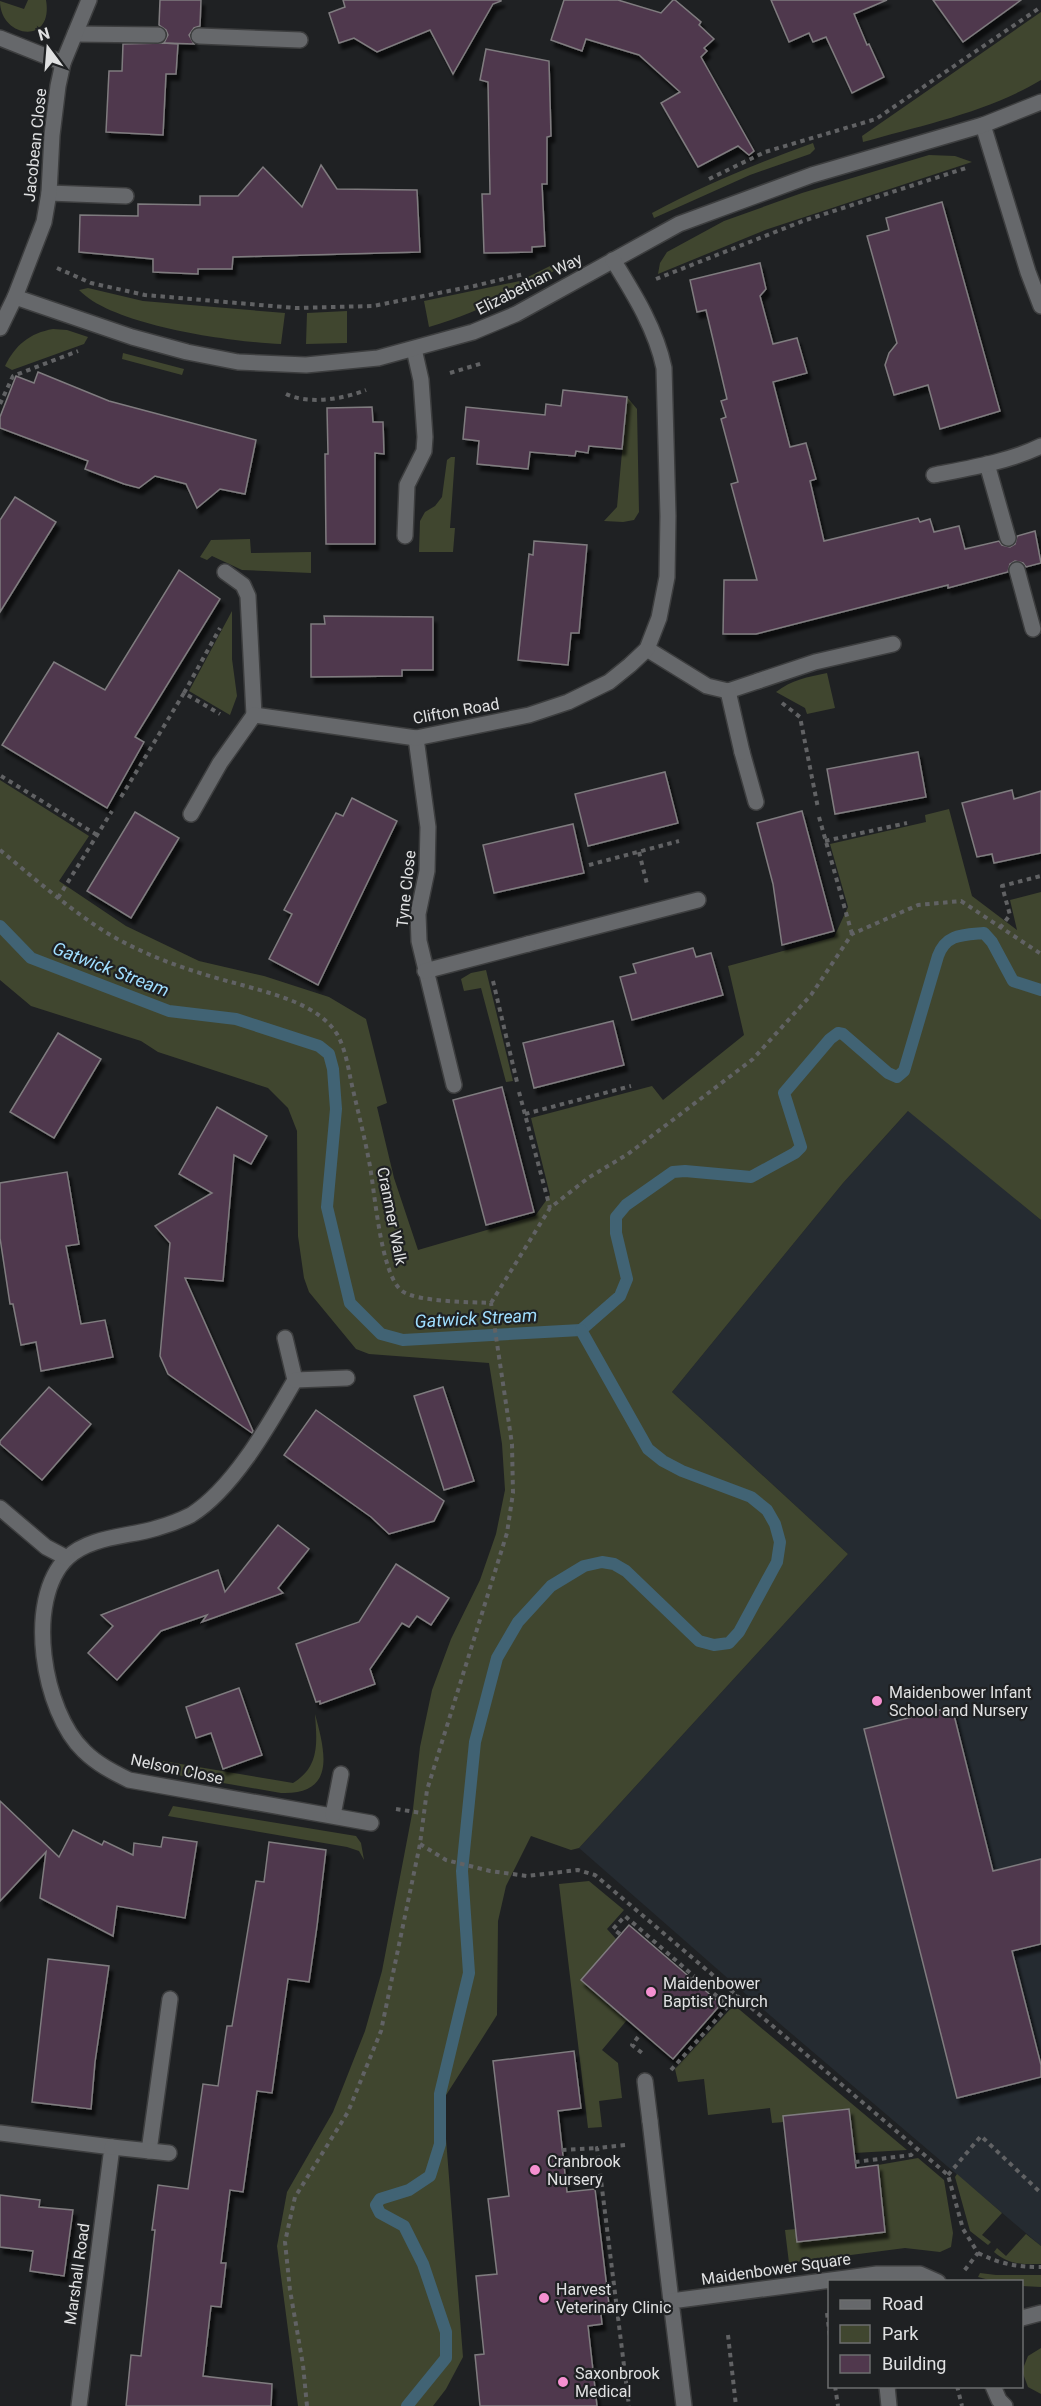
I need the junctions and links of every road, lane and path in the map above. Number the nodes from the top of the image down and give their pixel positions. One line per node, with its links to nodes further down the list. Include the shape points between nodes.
1 (88, 0): 3 (street, Jacobean Close)
2 (1041, 7): 11 (path, via 876,119 765,152)
3 (75, 34): 4 (street); 8 (street, Jacobean Close)
4 (158, 35)
5 (200, 36): 7 (street)
6 (0, 38): 8 (street)
7 (300, 40)
8 (63, 63): 12 (street, Jacobean Close, via 52,135)
9 (1041, 102): 10 (street, Elizabethan Way)
10 (983, 125): 15 (street, Elizabethan Way, via 812,175 679,224); 18 (street)
11 (705, 181)
12 (49, 193): 13 (street); 14 (street, Jacobean Close, via 44,222)
13 (126, 196)
14 (31, 256): 16 (path, via 91,283 145,295 295,308 374,306); 17 (street, Jacobean Close)
15 (614, 260): 20 (street, Elizabethan Way, via 516,314 473,332); 31 (street, Clifton Road, via 660,348 664,368 667,577 659,618)
16 (526, 273)
17 (15, 297): 19 (street, Jacobean Close); 20 (street, Elizabethan Way, via 132,337 238,362 306,365 378,358)
18 (1041, 306)
19 (0, 328)
20 (414, 349): 24 (street, via 422,390 424,451 407,485)
21 (1041, 446): 22 (street)
22 (987, 464): 23 (street); 25 (street)
23 (934, 475)
24 (405, 536)
25 (1008, 538)
26 (1017, 570): 29 (street)
27 (225, 572): 28 (street)
28 (243, 585): 34 (path); 35 (street, via 248,596)
29 (1033, 629)
30 (893, 644): 32 (street)
31 (647, 649): 33 (street, via 707,686); 37 (street, Clifton Road, via 609,682 568,702 529,715)
32 (758, 681): 33 (street); 41 (path, via 763,692 800,717)
33 (728, 691): 40 (street)
34 (184, 693): 36 (path); 39 (path)
35 (254, 715): 36 (street); 37 (street, Clifton Road)
36 (244, 729): 43 (street)
37 (416, 738): 58 (street, Tyne Close, via 429,827 427,871 418,914 418,941)
38 (1, 776): 46 (path)
39 (121, 796)
40 (756, 802)
41 (818, 808)
42 (112, 810): 46 (path)
43 (191, 814)
44 (819, 817): 48 (path)
45 (907, 823): 48 (path)
46 (97, 835): 52 (path)
47 (679, 841): 50 (path)
48 (825, 841): 55 (path)
49 (0, 850): 52 (path, Cranmer Walk)
50 (589, 865)
51 (1041, 876): 54 (path, via 1002,886 1010,915)
52 (57, 898): 65 (path, Cranmer Walk, via 108,933 161,960 274,994 317,1014 336,1033 345,1053 389,1272 402,1291 418,1296)
53 (698, 900): 56 (street)
54 (1000, 928): 55 (path, via 961,901 918,905); 57 (path)
55 (852, 934): 64 (path, via 811,995 753,1059)
56 (486, 954): 58 (street); 59 (path)
57 (1041, 954)
58 (425, 971): 60 (street, Tyne Close)
59 (517, 1082)
60 (453, 1085)
61 (631, 1086): 63 (path)
62 (519, 1092): 63 (path)
63 (525, 1114): 64 (path)
64 (550, 1208): 65 (path)
65 (492, 1303): 74 (path, via 512,1444 513,1493 507,1533 427,1790)
66 (285, 1338): 68 (street)
67 (347, 1378): 68 (street)
68 (296, 1380): 70 (street, Nelson Close, via 264,1432 215,1496 190,1515 157,1528 88,1544)
69 (0, 1508): 70 (street, via 46,1547)
70 (67, 1558): 72 (street, Nelson Close, via 53,1580 45,1607 45,1667 52,1698 82,1750 104,1768 129,1780)
71 (341, 1774): 72 (street)
72 (333, 1815): 73 (street, Nelson Close)
73 (371, 1823)
74 (420, 1844): 76 (path, via 446,1860 490,1871 527,1876 578,1870 595,1875); 112 (path, via 381,2031 348,2112 296,2197 285,2242)
75 (620, 1934): 78 (path, via 613,1929 625,1916)
76 (738, 1995): 78 (path); 85 (path)
77 (170, 1999): 87 (street)
78 (727, 2005): 79 (path, via 670,2072)
79 (661, 2073)
80 (645, 2081): 82 (street)
81 (0, 2133): 83 (street)
82 (652, 2141): 84 (path); 101 (street)
83 (112, 2147): 87 (street); 111 (street, Marshall Road)
84 (597, 2148): 86 (path); 99 (path)
85 (917, 2149): 89 (path, via 911,2155); 90 (path)
86 (562, 2150)
87 (149, 2151): 88 (street)
88 (169, 2153)
89 (855, 2162)
90 (948, 2175): 91 (path, via 981,2136); 92 (path, via 963,2229)
91 (1041, 2193)
92 (978, 2253): 93 (path, via 997,2263); 94 (path)
93 (1041, 2267)
94 (964, 2272)
95 (877, 2278): 96 (street, Maidenbower Square); 97 (street, Maidenbower Square, via 920,2274)
96 (859, 2280)
97 (934, 2280)
98 (828, 2283): 101 (street, Maidenbower Square)
99 (615, 2289): 100 (path); 113 (path)
100 (608, 2291)
101 (671, 2301): 114 (street)
102 (827, 2313): 105 (path)
103 (1041, 2313): 104 (street)
104 (1023, 2318)
105 (828, 2321)
106 (728, 2335): 115 (path)
107 (835, 2388): 116 (path)
108 (887, 2388): 117 (street)
109 (958, 2388): 118 (path)
110 (994, 2388): 119 (street)
111 (79, 2406)
112 (307, 2406)
113 (629, 2406)
114 (684, 2406)
115 (736, 2406)
116 (838, 2406)
117 (890, 2406)
118 (963, 2406)
119 (1005, 2406)

